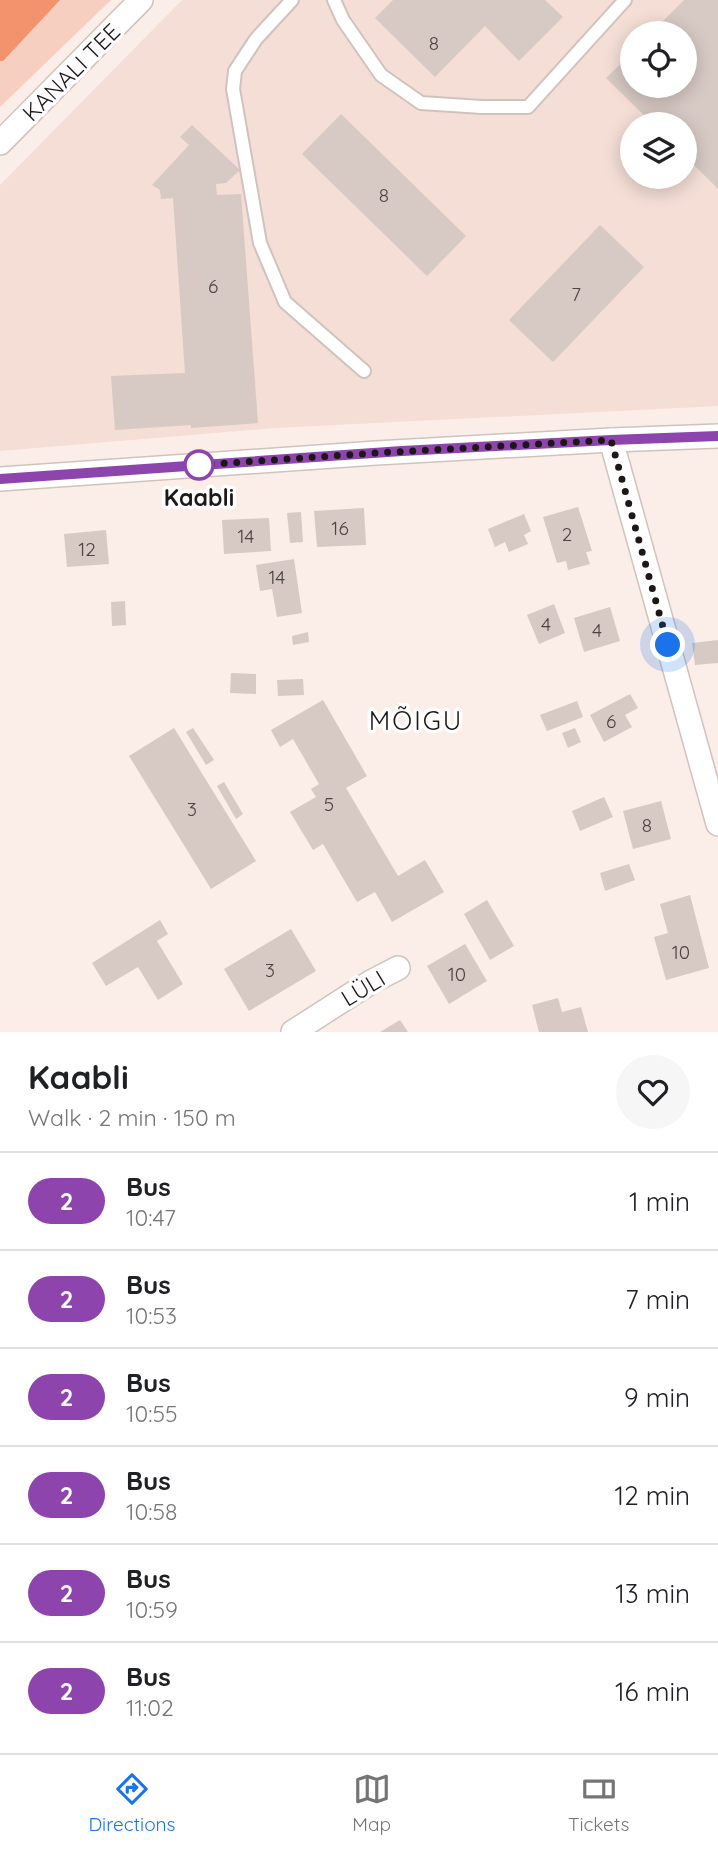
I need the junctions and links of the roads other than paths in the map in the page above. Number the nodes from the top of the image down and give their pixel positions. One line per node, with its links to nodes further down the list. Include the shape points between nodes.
1 (141, 0): 5 (street, KANALI TEE)
2 (292, 0): 6 (lane, via 256,39 235,71 233,89 260,243 285,302)
3 (334, 0): 4 (lane, via 342,20 381,75 421,103 482,107 528,107)
4 (625, 0)
5 (0, 143)
6 (364, 371)
7 (718, 436): 8 (street)
8 (611, 440): 9 (street); 10 (street)
9 (0, 480)
10 (718, 824)
11 (398, 968): 12 (street, LÜLI)
12 (293, 1032)

